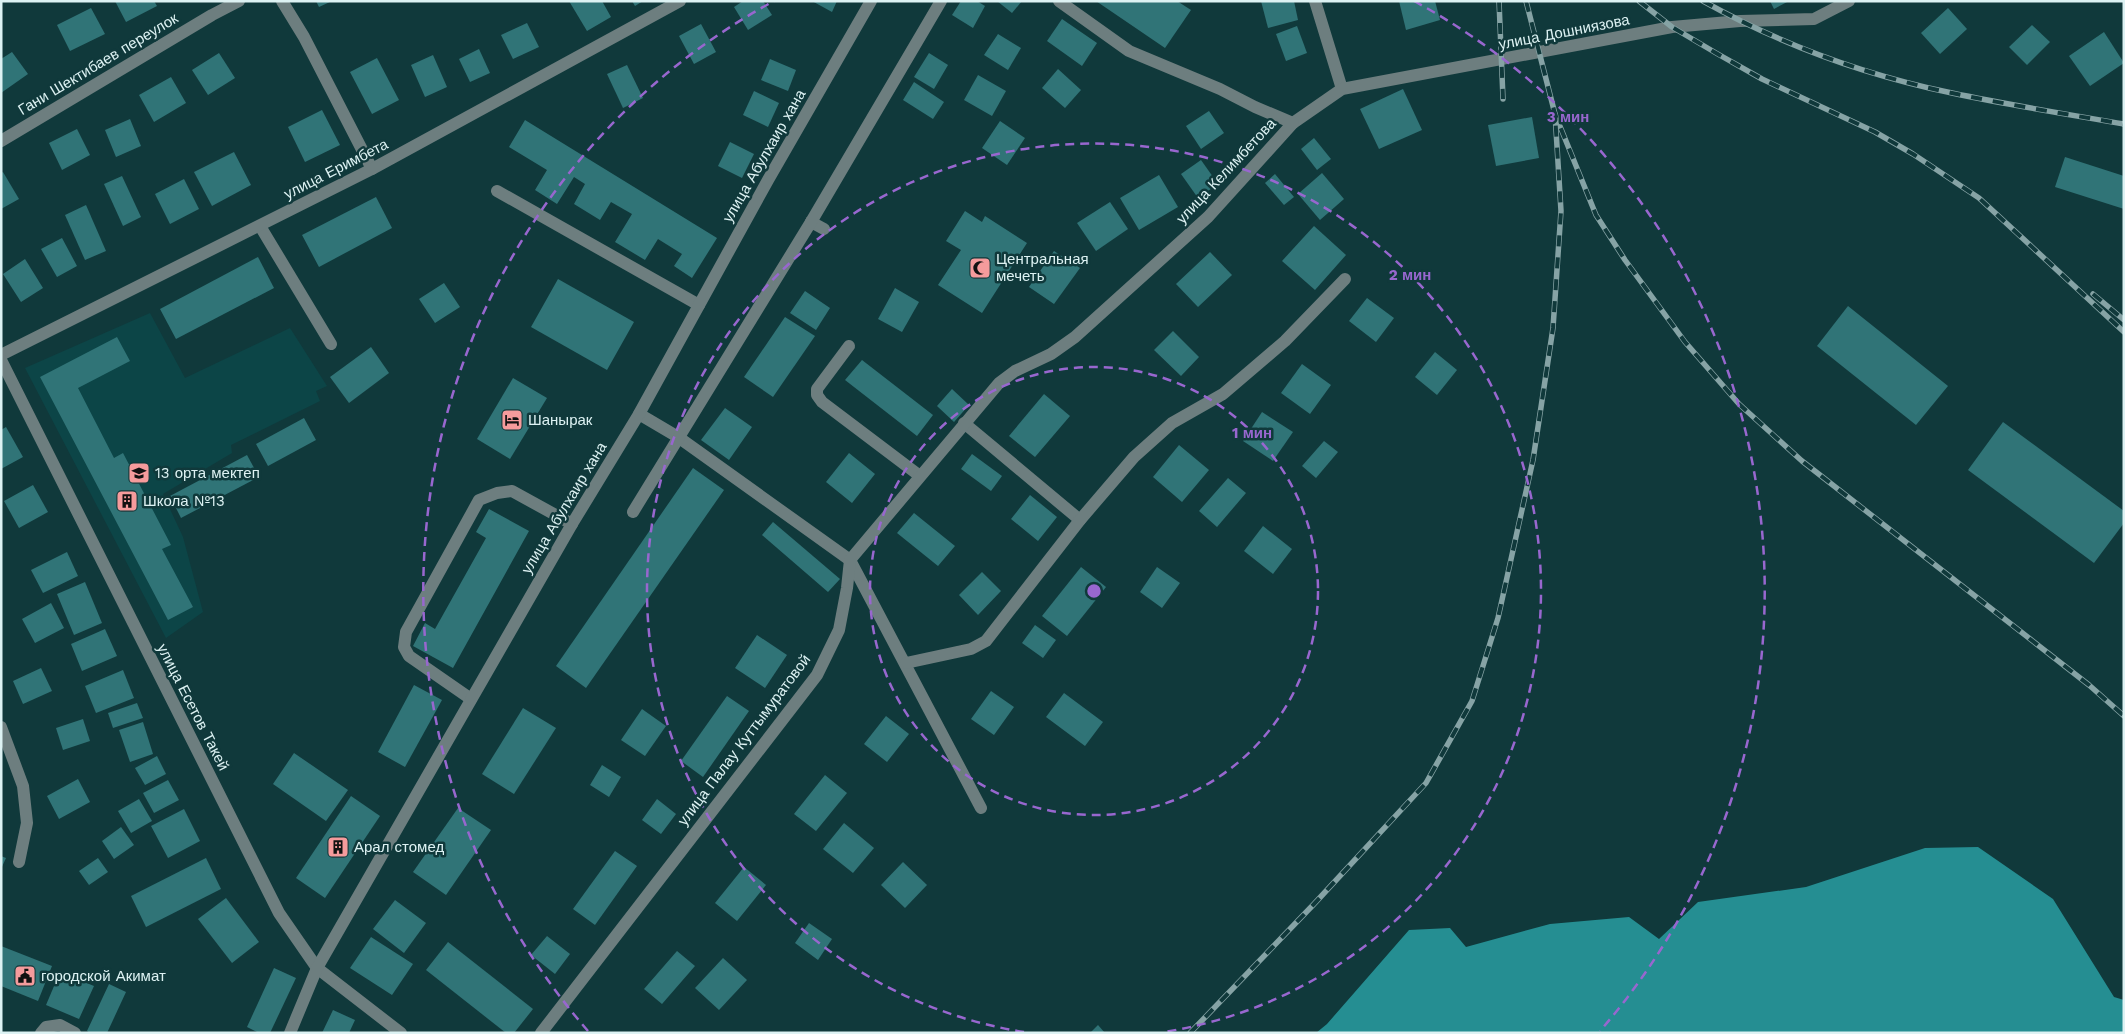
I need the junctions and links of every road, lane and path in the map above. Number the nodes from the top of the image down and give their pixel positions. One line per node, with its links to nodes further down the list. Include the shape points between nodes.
1 (239, 1): 11 (street, Гани Шектибаев переулок)
2 (282, 1): 12 (street)
3 (680, 1): 12 (street, улица Еримбета)
4 (871, 1): 18 (street, улица Абулхаир хана)
5 (941, 1): 14 (street)
6 (1059, 1): 10 (street, улица Келимбетова, via 1129,51)
7 (1316, 1): 9 (street)
8 (1849, 1): 9 (street, улица Дошниязова, via 1814,19 1672,27)
9 (1342, 89): 10 (street, улица Дошниязова)
10 (1293, 123): 24 (street, улица Келимбетова, via 1208,217 1075,337 1051,354 1015,371 999,384)
11 (1, 141)
12 (372, 169): 15 (street, улица Еримбета)
13 (496, 191): 18 (street)
14 (811, 222): 16 (street); 25 (street)
15 (260, 226): 19 (street); 21 (street, улица Еримбета)
16 (824, 229)
17 (1345, 279): 28 (street, via 1285,341 1223,394 1172,423 1153,439)
18 (699, 305): 23 (street, улица Абулхаир хана)
19 (331, 344)
20 (849, 346): 26 (street, via 817,389 817,395)
21 (1, 356)
22 (1, 360): 36 (street, улица Есетов Такей, via 279,913)
23 (639, 414): 25 (street); 29 (street, улица Абулхаир хана)
24 (964, 423): 26 (street); 28 (street)
25 (678, 437): 27 (street); 30 (street)
26 (920, 476): 30 (street)
27 (632, 512)
28 (1080, 520): 31 (street, via 986,641 971,649)
29 (572, 524): 32 (street, улица Абулхаир хана); 32 (street, via 512,491 479,500 406,632 404,646 409,656)
30 (850, 560): 31 (street); 41 (street, улица Палау Куттымуратовой, via 839,630 817,675)
31 (906, 663): 34 (street)
32 (471, 699): 36 (street, улица Абулхаир хана)
33 (2, 728): 35 (street, via 22,786 27,823)
34 (981, 808)
35 (19, 862)
36 (317, 968): 39 (street, улица Абулхаир хана); 40 (street, улица Есетов Такей)
37 (41, 1033): 38 (street, via 46,1027 60,1025)
38 (75, 1033)
39 (290, 1033)
40 (401, 1033)
41 (541, 1033)

